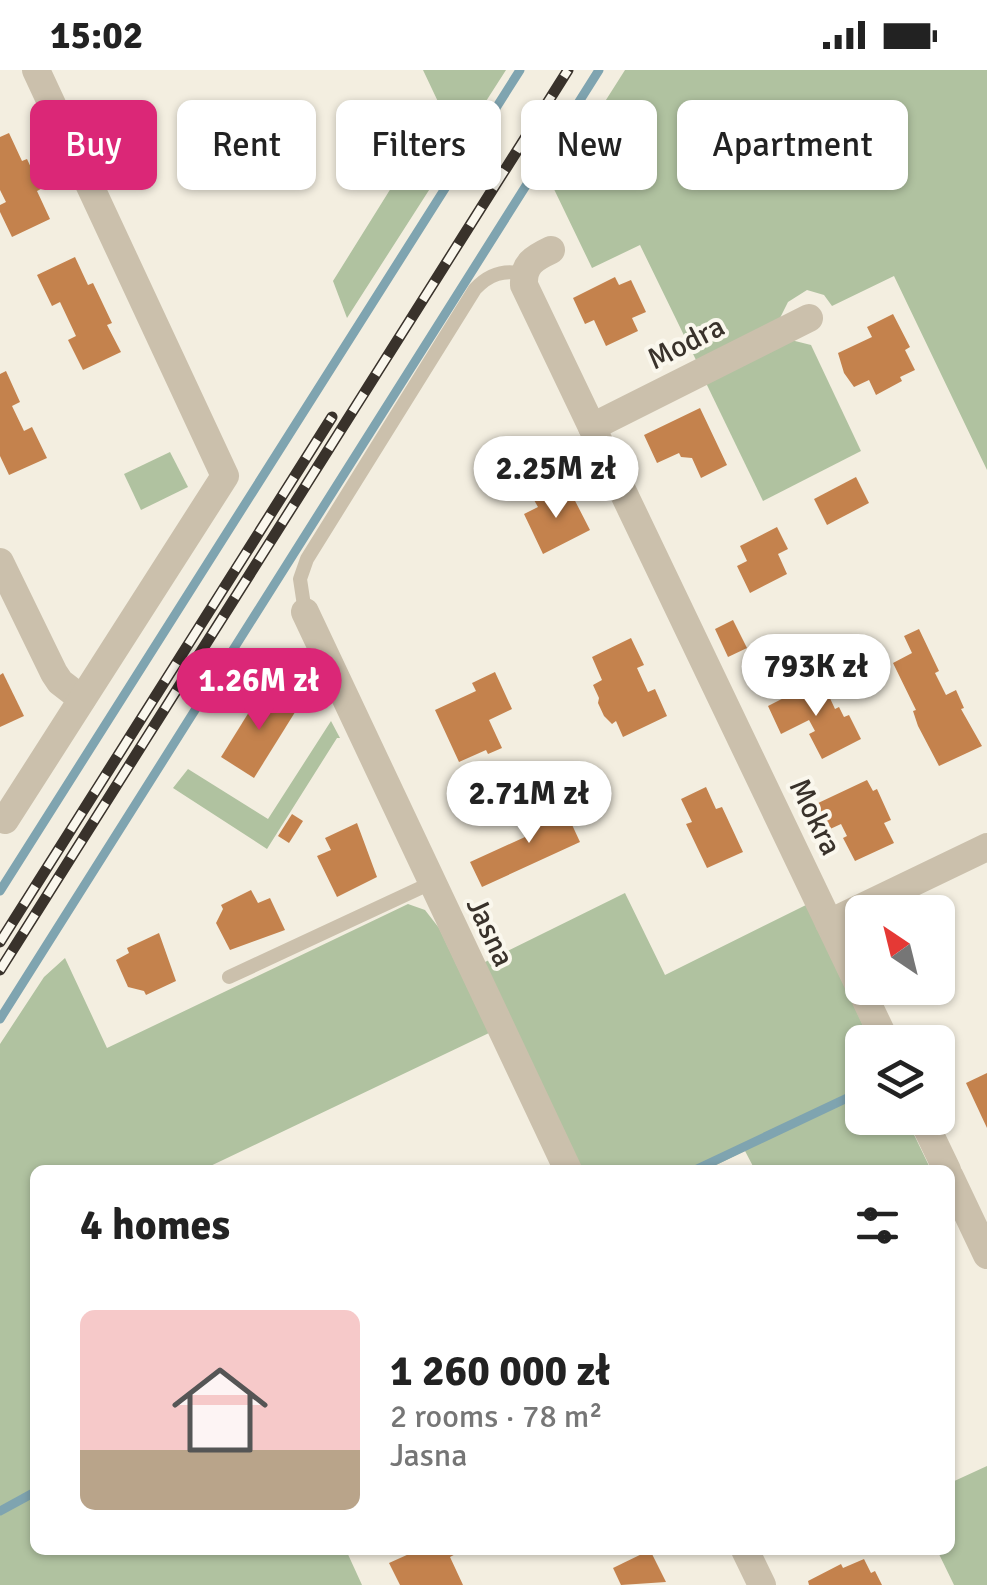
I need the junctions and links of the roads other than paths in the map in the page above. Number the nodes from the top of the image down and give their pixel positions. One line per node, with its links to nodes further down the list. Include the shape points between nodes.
1 (36, 70): 8 (street, via 225,476)
2 (551, 250): 3 (street, via 532,259)
3 (524, 274): 5 (street, Mokra); 7 (lane, via 503,272 475,289 307,560 300,579)
4 (809, 318): 5 (street, Modra)
5 (592, 427): 12 (street, Mokra)
6 (0, 562): 8 (street, via 54,673)
7 (305, 612): 11 (street, Jasna)
8 (82, 699): 9 (street)
9 (6, 820)
10 (987, 847): 12 (street)
11 (431, 883): 13 (lane); 16 (street, Jasna)
12 (829, 922): 14 (street, Mokra)
13 (229, 977)
14 (878, 1025)
15 (930, 1135): 17 (street)
16 (566, 1165)
17 (944, 1165)
18 (955, 1188): 19 (street)
19 (987, 1255)
20 (747, 1555): 21 (street)
21 (762, 1585)

